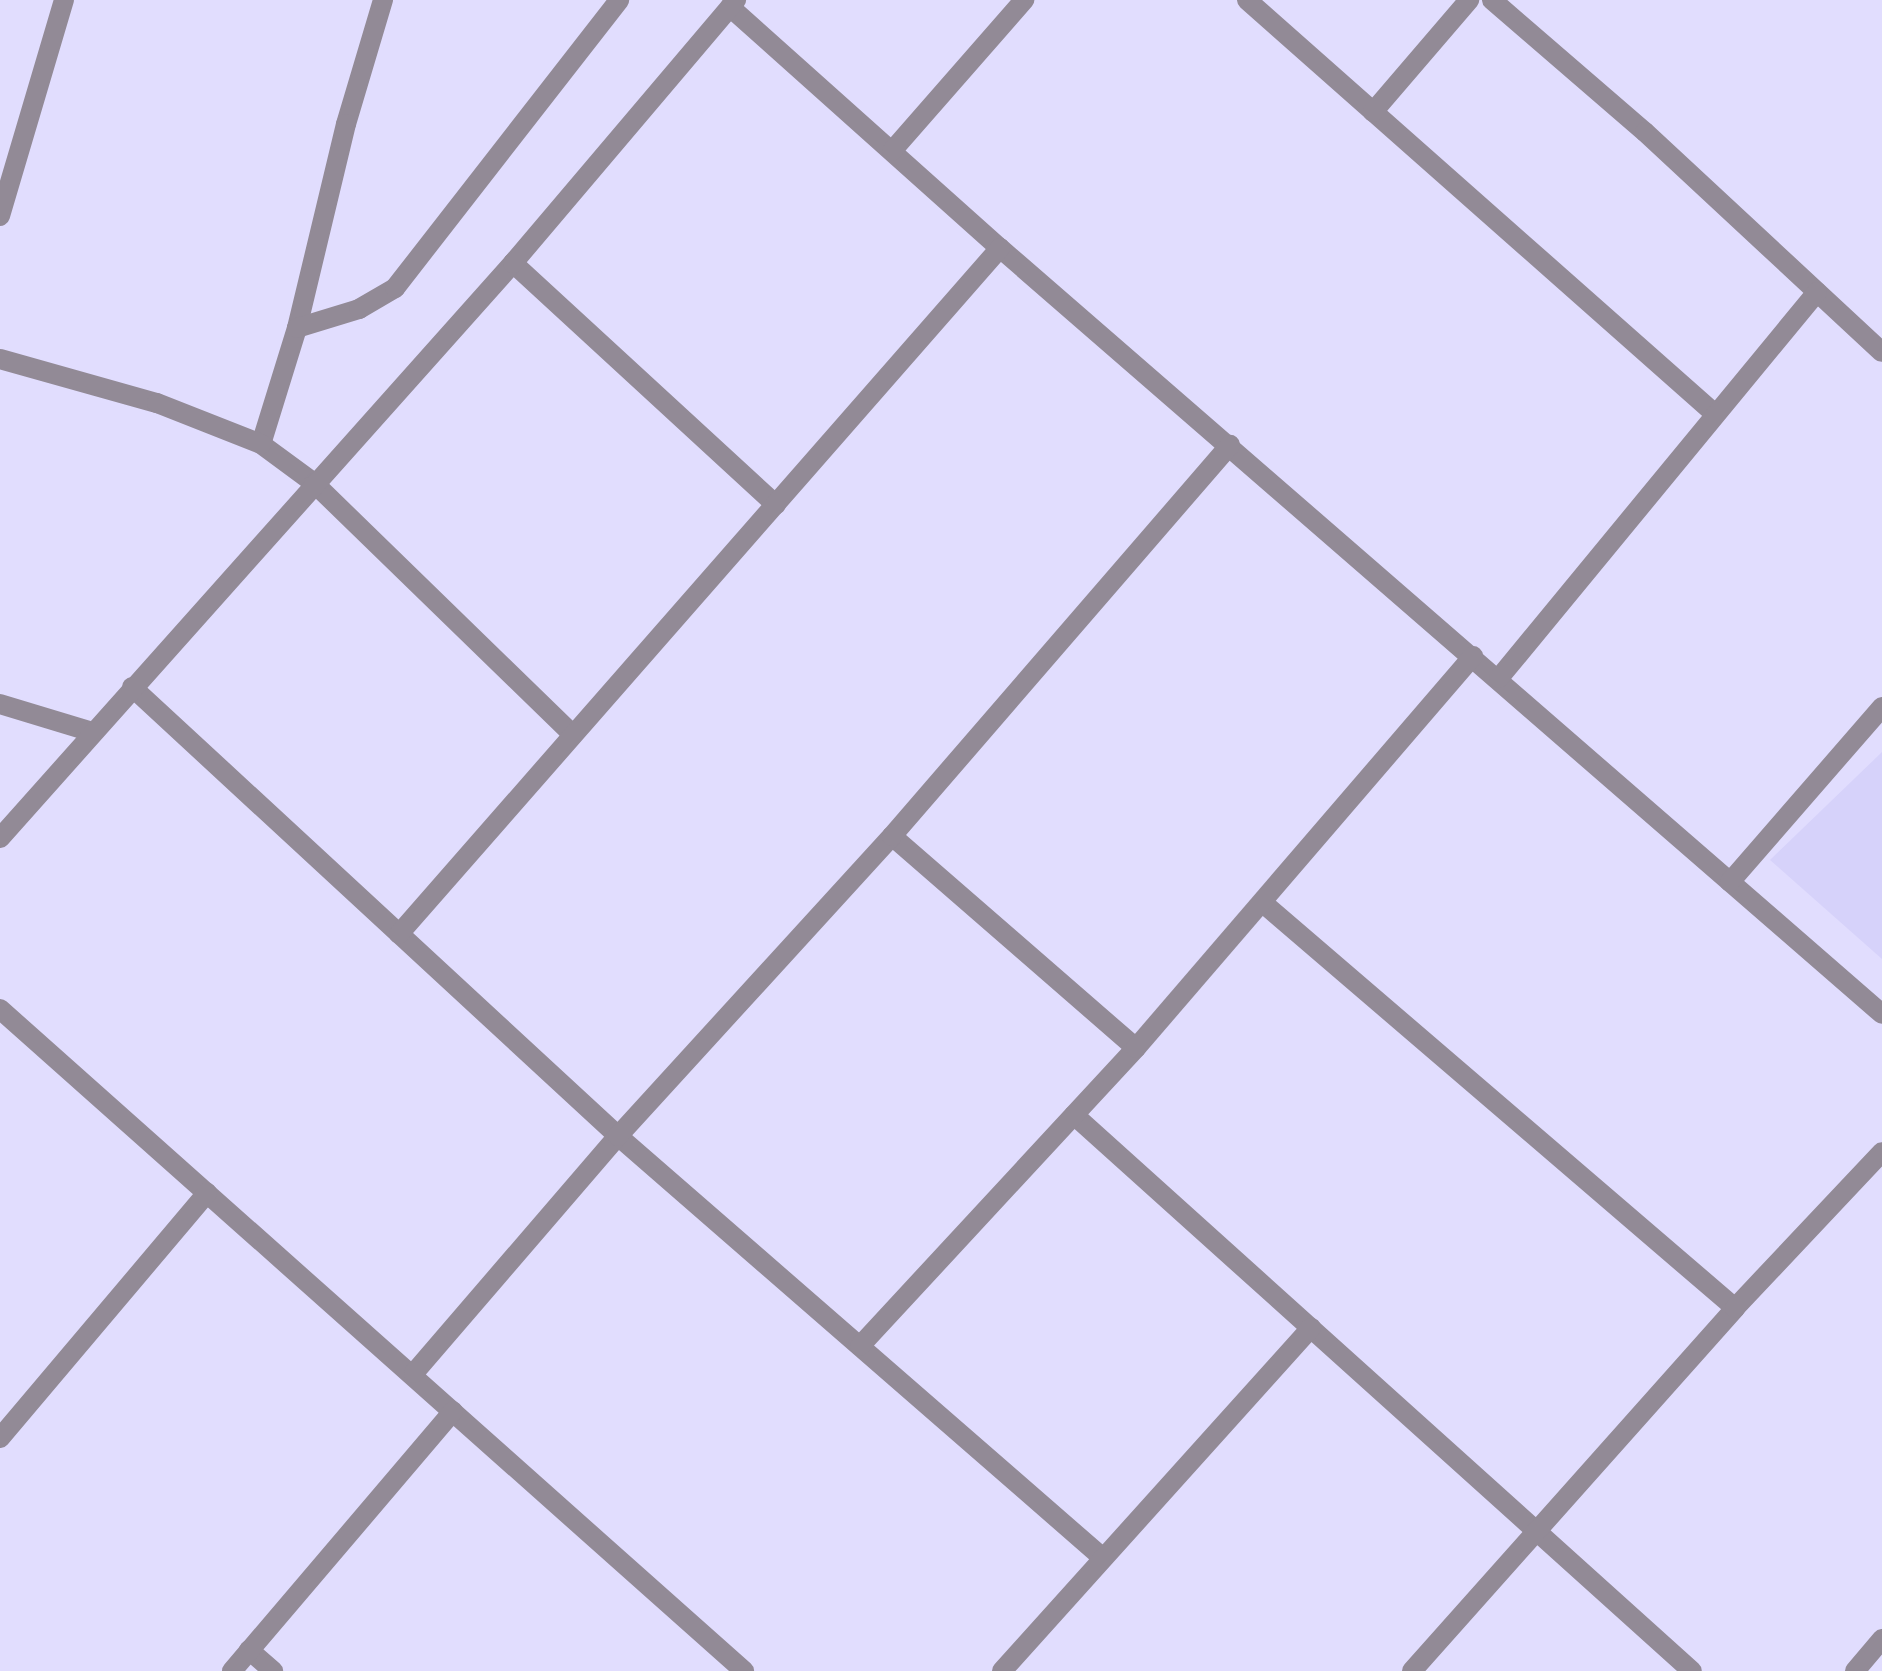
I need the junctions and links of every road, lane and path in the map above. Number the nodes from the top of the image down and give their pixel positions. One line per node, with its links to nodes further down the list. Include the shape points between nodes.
1 (64, 0): 11 (street)
2 (383, 0): 15 (street, via 346,124)
3 (619, 0): 15 (street, via 395,288 359,309)
4 (1024, 0): 10 (street)
5 (1247, 0): 9 (street)
6 (1469, 0): 9 (street)
7 (1492, 0): 14 (street, via 1645,132)
8 (733, 4): 10 (street); 13 (street)
9 (1373, 112): 18 (street)
10 (892, 151): 12 (street)
11 (0, 216)
12 (1000, 248): 20 (street); 22 (street)
13 (513, 263): 21 (street); 22 (street)
14 (1817, 292): 16 (street); 18 (street)
15 (297, 328): 19 (street)
16 (1882, 352)
17 (0, 359): 19 (street, via 157,403)
18 (1714, 413): 24 (street)
19 (261, 444): 21 (street)
20 (1230, 445): 23 (street); 30 (street)
21 (314, 483): 25 (street); 29 (street)
22 (776, 505): 29 (street)
23 (1473, 656): 24 (street); 33 (street)
24 (1499, 678): 32 (street)
25 (132, 687): 28 (street); 34 (street)
26 (0, 704): 28 (street)
27 (1882, 707): 32 (street)
28 (92, 732): 31 (street)
29 (573, 735): 34 (street)
30 (892, 836): 37 (street); 39 (street)
31 (0, 838)
32 (1730, 882): 36 (street)
33 (1263, 903): 37 (street); 42 (street)
34 (399, 934): 39 (street)
35 (0, 1009): 41 (street)
36 (1882, 1014)
37 (1136, 1048): 38 (street)
38 (1074, 1115): 43 (street); 44 (street)
39 (618, 1136): 44 (street); 45 (street)
40 (1882, 1152): 42 (street)
41 (207, 1193): 45 (street); 47 (street)
42 (1735, 1308): 48 (street)
43 (1311, 1328): 48 (street); 49 (street)
44 (860, 1346): 49 (street)
45 (414, 1373): 46 (street)
46 (453, 1411): 51 (street); 54 (street)
47 (0, 1438)
48 (1536, 1531): 56 (street); 57 (street)
49 (1103, 1558): 55 (street)
50 (1882, 1639): 58 (street)
51 (249, 1650): 52 (street); 53 (street)
52 (232, 1671)
53 (273, 1671)
54 (744, 1671)
55 (1002, 1671)
56 (1412, 1671)
57 (1692, 1671)
58 (1855, 1671)

